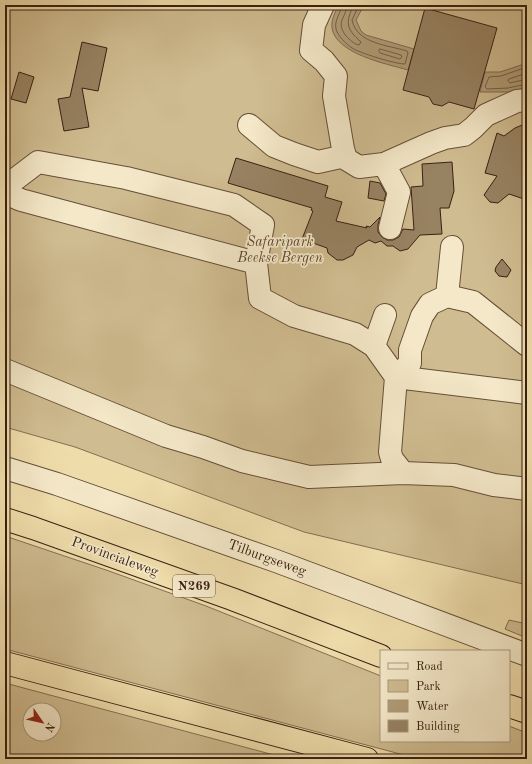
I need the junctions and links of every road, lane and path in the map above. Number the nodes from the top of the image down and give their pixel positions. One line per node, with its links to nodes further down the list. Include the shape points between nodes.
1 (323, 5): 4 (street, via 314,25 311,50 336,76 334,96)
2 (527, 100): 5 (street, via 517,101 486,115 464,135 438,141)
3 (249, 125): 4 (street, via 274,146 318,162)
4 (345, 156): 5 (street, via 359,167)
5 (384, 164): 8 (street, via 399,192)
6 (5, 187): 10 (street, via 38,162 126,178 234,205 263,225)
7 (5, 193): 10 (street, via 29,202)
8 (390, 228)
9 (452, 246): 11 (street)
10 (256, 263): 14 (street, via 260,298 294,316 355,334)
11 (447, 296): 13 (street, via 472,302); 16 (street, via 430,304 422,316 410,350 410,363)
12 (385, 315): 14 (street)
13 (527, 345)
14 (374, 346): 16 (street)
15 (5, 370): 19 (street, via 166,436 242,461 312,477)
16 (396, 377): 17 (street); 19 (street, via 390,452)
17 (527, 393)
18 (5, 468): 22 (street, Tilburgseweg, via 276,561)
19 (403, 473): 20 (street, via 454,475 494,485)
20 (527, 489)
21 (5, 519): 23 (highway, Provincialeweg / N269, via 224,596)
22 (527, 655)
23 (380, 656)
24 (5, 663): 27 (highway)
25 (510, 706): 26 (highway)
26 (527, 712)
27 (367, 759)

